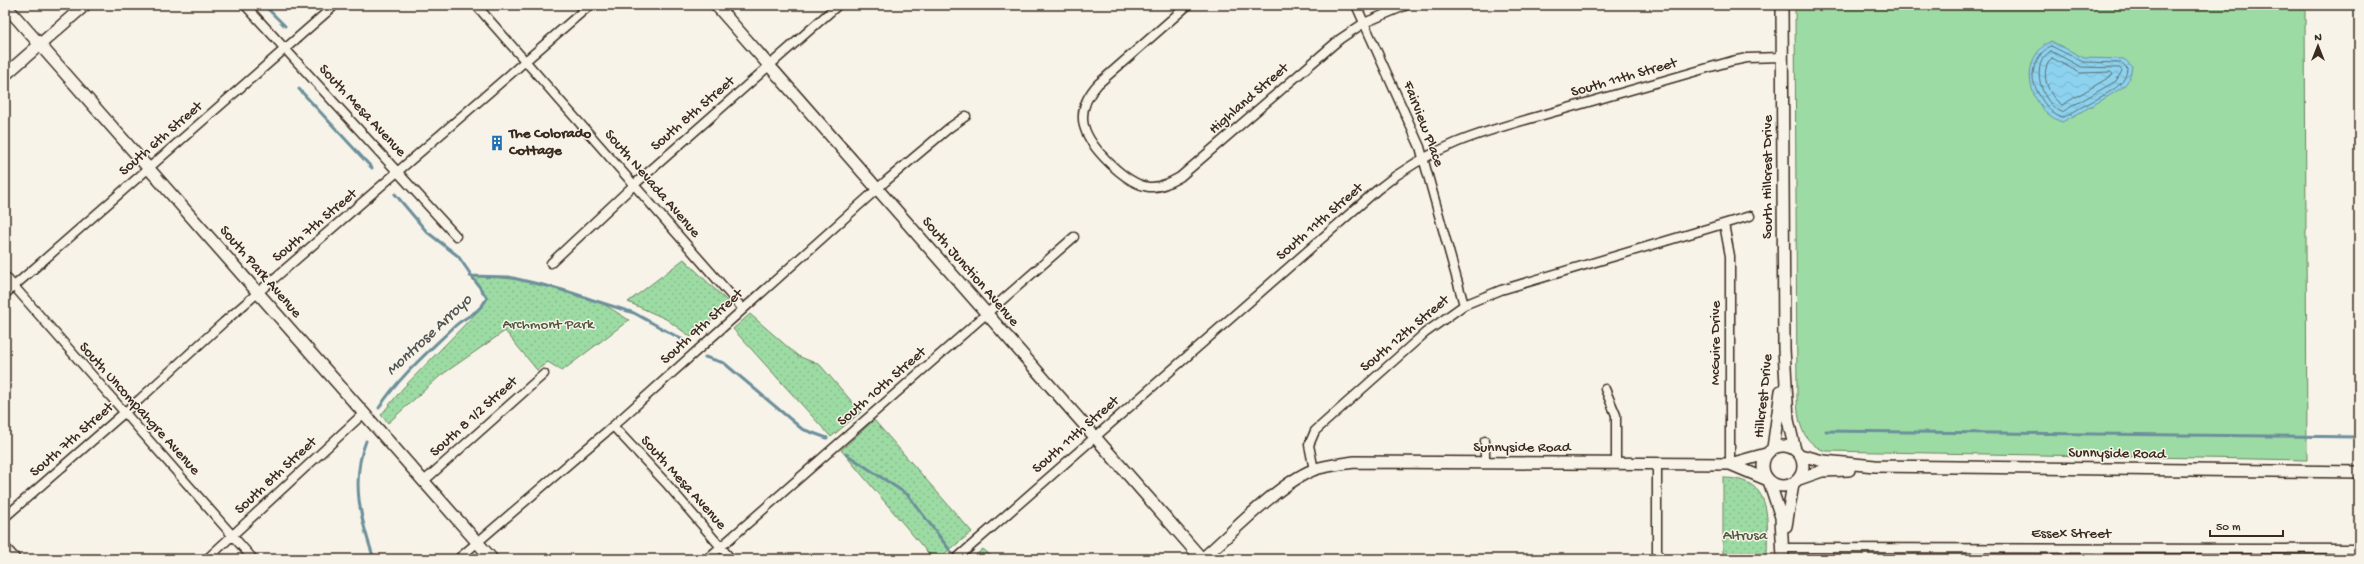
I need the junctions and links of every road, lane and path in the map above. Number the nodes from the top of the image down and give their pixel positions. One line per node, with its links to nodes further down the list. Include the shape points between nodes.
1 (5, 5): 14 (street, South Park Avenue)
2 (85, 5): 14 (street)
3 (246, 5): 15 (street, South Mesa Avenue)
4 (335, 5): 15 (street, South 6th Street)
5 (476, 5): 17 (street, South Nevada Avenue)
6 (590, 5): 17 (street, South 7th Street)
7 (716, 5): 18 (street, South Junction Avenue)
8 (838, 5): 18 (street, South 8th Street)
9 (1188, 5): 13 (street, Highland Street, via 1098,84 1084,107 1084,126 1108,161 1126,178 1139,185 1150,187 1166,184 1180,177 1340,39)
10 (1356, 5): 13 (street, Fairview Place)
11 (1407, 5): 13 (street, Highland Street)
12 (1782, 5): 16 (street, South Hillcrest Drive)
13 (1364, 23): 21 (street, Fairview Place)
14 (40, 44): 19 (street); 22 (street, South Park Avenue)
15 (285, 49): 22 (street, South 6th Street); 23 (street, South Mesa Avenue)
16 (1782, 57): 21 (street, South 11th Street, via 1747,58 1724,63 1467,137); 38 (street, South Hillcrest Drive)
17 (526, 62): 23 (street, South 7th Street); 24 (street, South Nevada Avenue)
18 (769, 66): 24 (street, South 8th Street); 25 (street, South Junction Avenue)
19 (5, 75)
20 (966, 116): 25 (street, South 9th Street)
21 (1423, 158): 35 (street, Fairview Place); 44 (street, South 11th Street, via 1377,190)
22 (149, 168): 32 (street, South 6th Street); 33 (street, South Park Avenue)
23 (399, 172): 28 (street, South Mesa Avenue); 33 (street, South 7th Street)
24 (635, 184): 30 (street, South 8th Street); 36 (street, South Nevada Avenue)
25 (877, 189): 36 (street, South 9th Street); 37 (street, South Junction Avenue)
26 (1750, 216): 27 (street, South 12th Street)
27 (1724, 224): 35 (street, South 12th Street, via 1501,290); 51 (street, McGuire Drive, via 1730,256)
28 (456, 236)
29 (1074, 237): 37 (street, South 10th Street)
30 (551, 263)
31 (5, 276): 32 (street, South Uncompahgre Avenue)
32 (14, 287): 34 (street, South 6th Street); 41 (street, South Uncompahgre Avenue)
33 (258, 293): 41 (street, South 7th Street); 42 (street, South Park Avenue)
34 (5, 294)
35 (1464, 304): 53 (street, South 12th Street, via 1425,333 1315,431 1309,445)
36 (743, 309): 43 (street, South 9th Street)
37 (986, 314): 44 (street, South Junction Avenue); 63 (street, South 10th Street)
38 (1784, 349): 46 (street, Hillcrest Drive, via 1778,426); 47 (street, Hillcrest Drive, via 1788,420)
39 (544, 374): 56 (street, South 8 1/2 Street)
40 (1605, 389): 49 (street, via 1616,415)
41 (125, 413): 58 (street, South 7th Street); 59 (street, South Uncompahgre Avenue)
42 (364, 413): 56 (street, South Park Avenue); 59 (street, South 8th Street)
43 (613, 426): 61 (street, South 9th Street); 63 (street, South Mesa Avenue)
44 (1095, 436): 73 (street, South 11th Street); 74 (street, South Junction Avenue)
45 (1485, 440): 48 (street)
46 (1770, 451): 47 (street, via 1785,446); 51 (street, Sunnyside Road); 55 (street, via 1763,468)
47 (1798, 452): 52 (street, Sunnyside Road, via 1823,461); 57 (street, via 1804,466)
48 (1485, 463): 49 (street, Sunnyside Road); 53 (street, Sunnyside Road, via 1355,462)
49 (1616, 463): 50 (street, Sunnyside Road)
50 (1657, 464): 51 (street, Sunnyside Road); 75 (street)
51 (1730, 464): 55 (street, Sunnyside Road)
52 (1875, 466): 54 (street, Sunnyside Road); 57 (street, Sunnyside Road, via 1822,471)
53 (1314, 470): 74 (street, via 1286,486)
54 (2359, 472)
55 (1768, 480): 57 (street, via 1779,486); 60 (street, via 1781,517)
56 (424, 481): 61 (street, South Park Avenue)
57 (1796, 481): 60 (street)
58 (5, 516)
59 (233, 536): 67 (street, South 8th Street); 68 (street, South Uncompahgre Avenue)
60 (1784, 536): 65 (street)
61 (477, 542): 69 (street, South 9th Street); 70 (street, South Park Avenue)
62 (5, 547): 66 (street)
63 (721, 547): 71 (street, South 10th Street); 72 (street, South Mesa Avenue)
64 (2359, 549): 65 (street, Essex Street)
65 (1784, 553)
66 (16, 559)
67 (207, 559)
68 (253, 559)
69 (458, 559)
70 (492, 559)
71 (707, 559)
72 (731, 559)
73 (956, 559)
74 (1202, 559)
75 (1657, 559)

